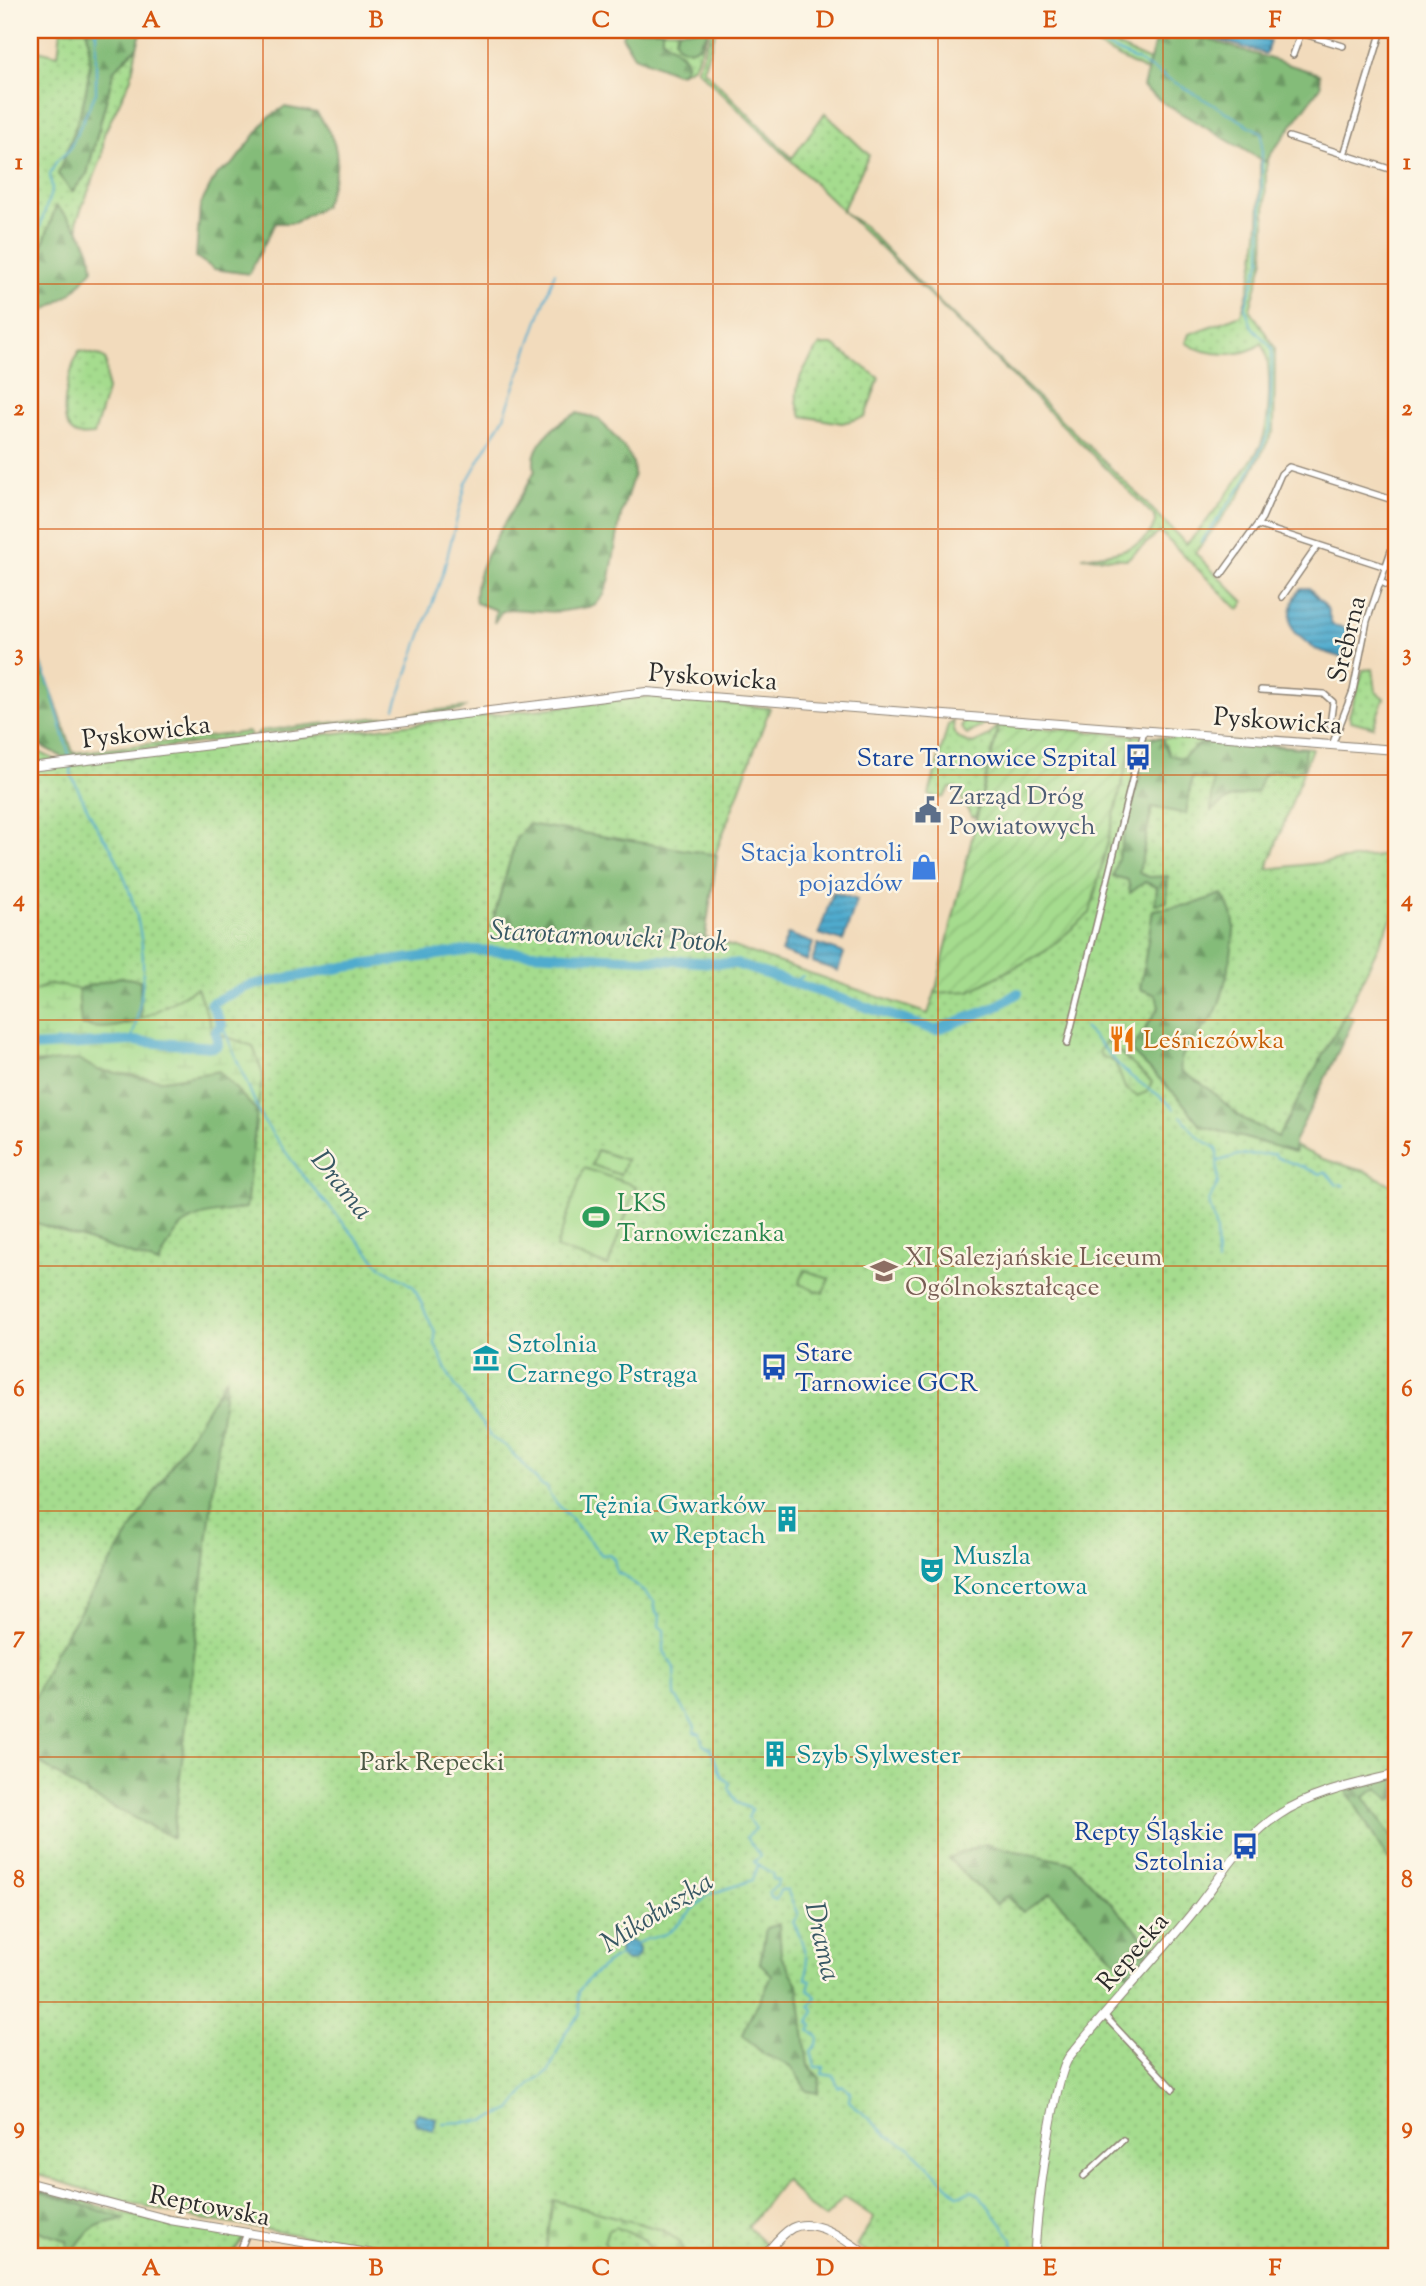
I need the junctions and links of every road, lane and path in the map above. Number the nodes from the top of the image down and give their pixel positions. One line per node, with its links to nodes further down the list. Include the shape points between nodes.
1 (1382, 30): 6 (street)
2 (1301, 31): 3 (street); 4 (street)
3 (1343, 46)
4 (1293, 55)
5 (1289, 137): 6 (street)
6 (1344, 155): 7 (street)
7 (1396, 171)
8 (1396, 501): 9 (street, via 1289,467 1281,474)
9 (1257, 525): 11 (street, Srebrna); 13 (street)
10 (1396, 536): 12 (street, Srebrna)
11 (1318, 545): 12 (street, Srebrna); 16 (street)
12 (1386, 567): 14 (street, Srebrna)
13 (1221, 575)
14 (1381, 582): 15 (street, Srebrna); 18 (street, Srebrna, via 1363,635 1353,691)
15 (1396, 589)
16 (1282, 597)
17 (1261, 690): 18 (street, via 1324,694 1333,702 1330,725)
18 (1338, 730): 20 (street, Srebrna)
19 (1144, 731): 20 (street, Pyskowicka); 22 (street, Pyskowicka, via 639,692); 23 (street)
20 (1332, 745): 21 (street, Pyskowicka)
21 (1396, 750)
22 (30, 767)
23 (1067, 1044)
24 (1396, 1774): 25 (street, Repecka, via 1321,1795 1267,1823)
25 (1104, 2015): 26 (street); 35 (street, Repecka, via 1069,2057 1059,2078)
26 (1173, 2089)
27 (1123, 2140): 28 (street)
28 (1084, 2176)
29 (30, 2183): 30 (street, Reptowska, via 146,2215)
30 (247, 2233): 31 (street); 32 (street, Reptowska)
31 (238, 2256)
32 (385, 2256)
33 (764, 2256): 34 (street, via 788,2230 805,2225 837,2236)
34 (868, 2256)
35 (1035, 2256)

